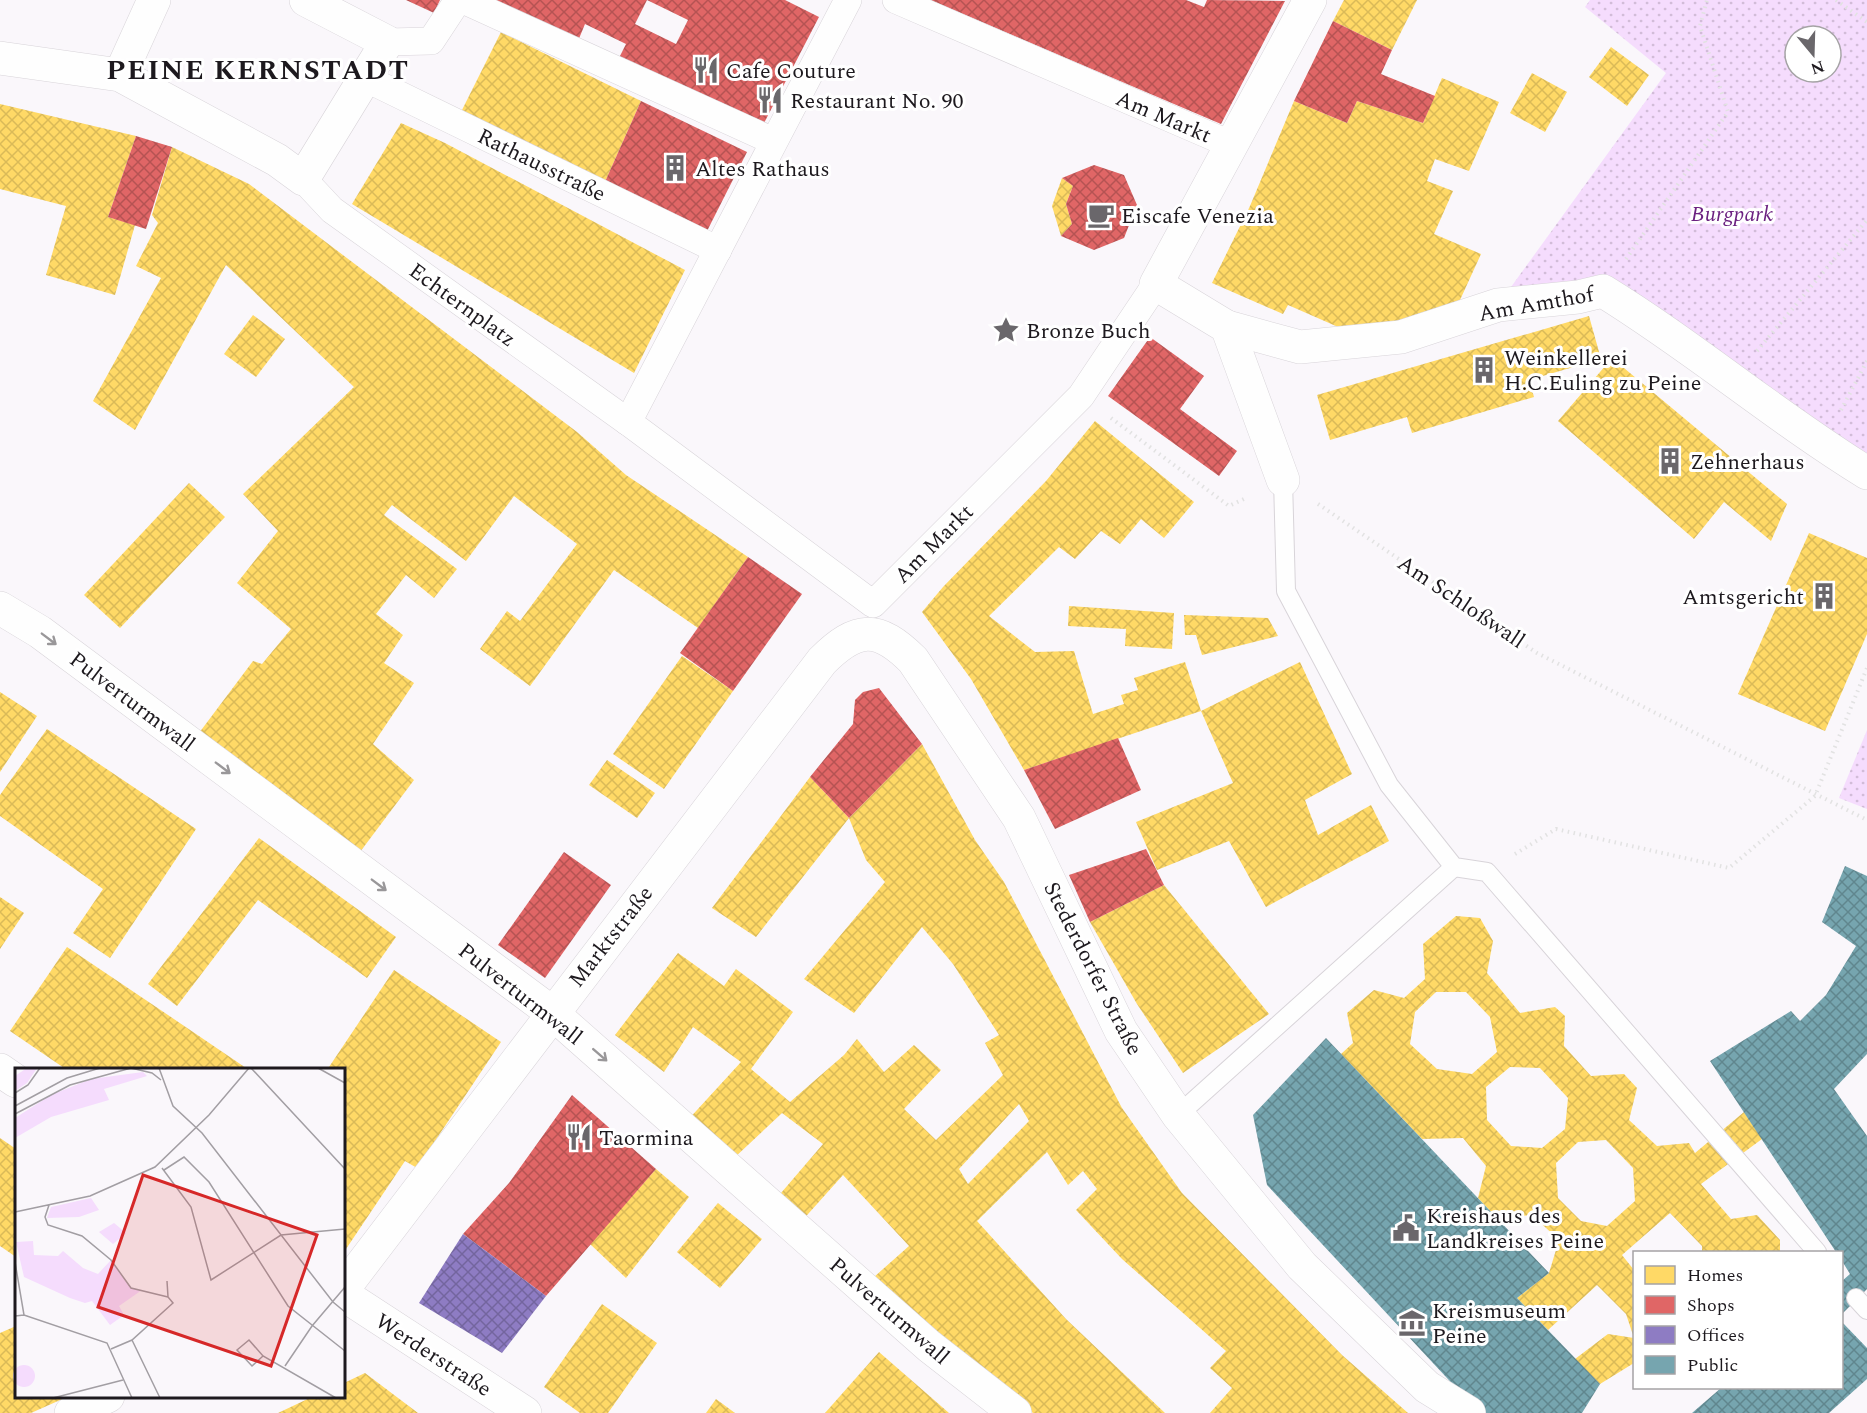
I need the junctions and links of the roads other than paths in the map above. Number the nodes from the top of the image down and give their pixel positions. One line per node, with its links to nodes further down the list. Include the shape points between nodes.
1 (154, 0): 10 (street)
2 (306, 0): 8 (street)
3 (458, 0): 8 (street, via 431,41)
4 (464, 0): 12 (street)
5 (848, 0): 12 (street)
6 (896, 0): 13 (street, Am Markt)
7 (1310, 0): 13 (street)
8 (387, 42): 11 (street)
9 (0, 58): 10 (street, Echternplatz)
10 (120, 75): 14 (street, Echternplatz, via 277,160)
11 (365, 78): 14 (street); 15 (street, Rathausstraße)
12 (773, 141): 15 (street)
13 (1232, 145): 16 (street, Am Markt)
14 (303, 179): 18 (street, Echternplatz, via 332,210)
15 (718, 250): 18 (street)
16 (1156, 284): 17 (street, Am Amthof); 18 (street, Am Markt, via 1081,396 873,604)
17 (1227, 327): 19 (street, Am Amthof, via 1300,347 1401,337 1498,305 1603,291 1646,317 1822,446); 20 (street)
18 (628, 422)
19 (1867, 473)
20 (1283, 480): 23 (lane, via 1286,591 1389,785)
21 (0, 608): 24 (street, Pulverturmwall, one-way to 24, via 40,632)
22 (871, 633): 24 (street, Marktstraße, via 841,641 822,660); 27 (street, Stederdorfer Straße, via 896,643 913,660 1019,818 1121,1031)
23 (1454, 867): 27 (lane); 28 (lane, via 1487,872)
24 (551, 1012): 29 (street, Marktstraße); 34 (street, Pulverturmwall, one-way to 34, via 929,1346)
25 (0, 1070): 26 (street)
26 (15, 1080)
27 (1178, 1115): 35 (street, Stederdorfer Straße, via 1302,1266 1427,1387)
28 (1816, 1251)
29 (345, 1287)
30 (345, 1296): 33 (street, Werderstraße)
31 (104, 1398): 32 (street)
32 (71, 1413)
33 (525, 1413)
34 (1015, 1413)
35 (1469, 1413)

